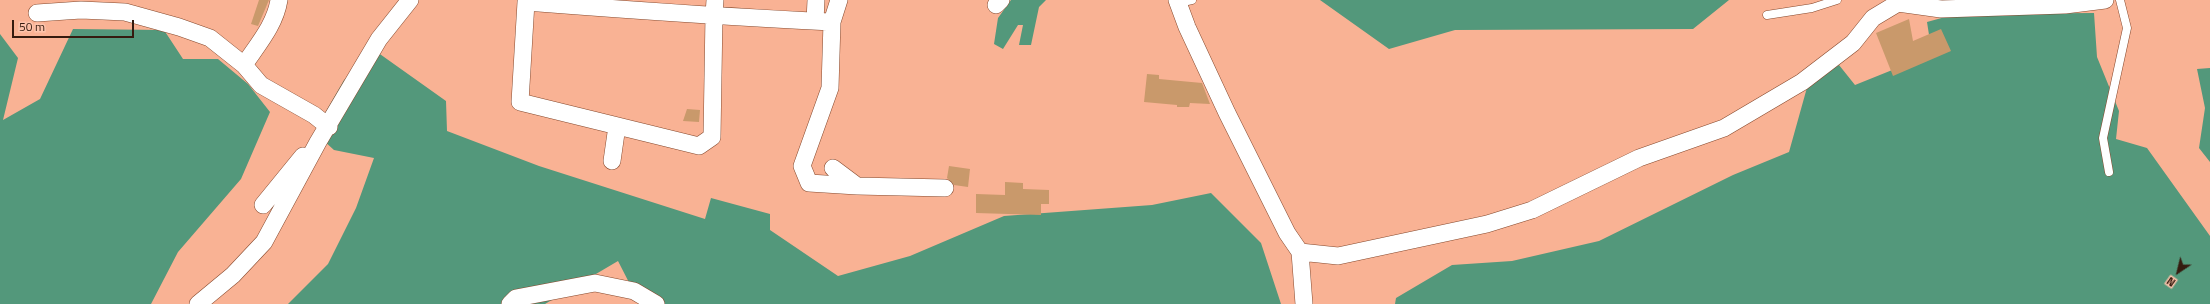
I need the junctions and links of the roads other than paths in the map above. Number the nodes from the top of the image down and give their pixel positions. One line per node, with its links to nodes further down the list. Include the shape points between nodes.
1 (279, 0): 18 (street, via 277,13 267,32)
2 (410, 0): 20 (street, via 379,39)
3 (816, 0): 16 (street)
4 (839, 0): 17 (street)
5 (1837, 0): 15 (lane, via 1812,8)
6 (2105, 0): 10 (street, via 2065,5 1941,9)
7 (2120, 0): 24 (lane, via 2127,28 2103,138)
8 (525, 1): 11 (street); 19 (street, via 520,102)
9 (1182, 1): 28 (street, via 1187,27 1227,113 1287,233)
10 (1896, 1): 28 (street, via 1873,18 1853,43 1802,82 1724,128 1639,158 1532,210 1487,224 1338,256)
11 (590, 4): 12 (street)
12 (660, 6): 13 (street)
13 (714, 7): 16 (street); 19 (street, via 712,137 700,146)
14 (37, 13): 18 (street, via 80,10 125,12 210,38)
15 (1766, 14)
16 (815, 21): 17 (street)
17 (832, 22): 25 (street, via 830,88 802,166 809,183)
18 (244, 64): 20 (street, via 262,85)
19 (617, 126): 22 (street)
20 (328, 127): 21 (street)
21 (318, 142): 27 (street, via 299,160); 29 (street, via 264,242 233,275)
22 (612, 162)
23 (833, 168): 25 (street)
24 (2109, 172)
25 (857, 186): 26 (street)
26 (945, 188)
27 (263, 205)
28 (1300, 252): 32 (street)
29 (198, 304)
30 (510, 304): 31 (street, via 516,298 595,284 634,291)
31 (656, 304)
32 (1304, 304)

